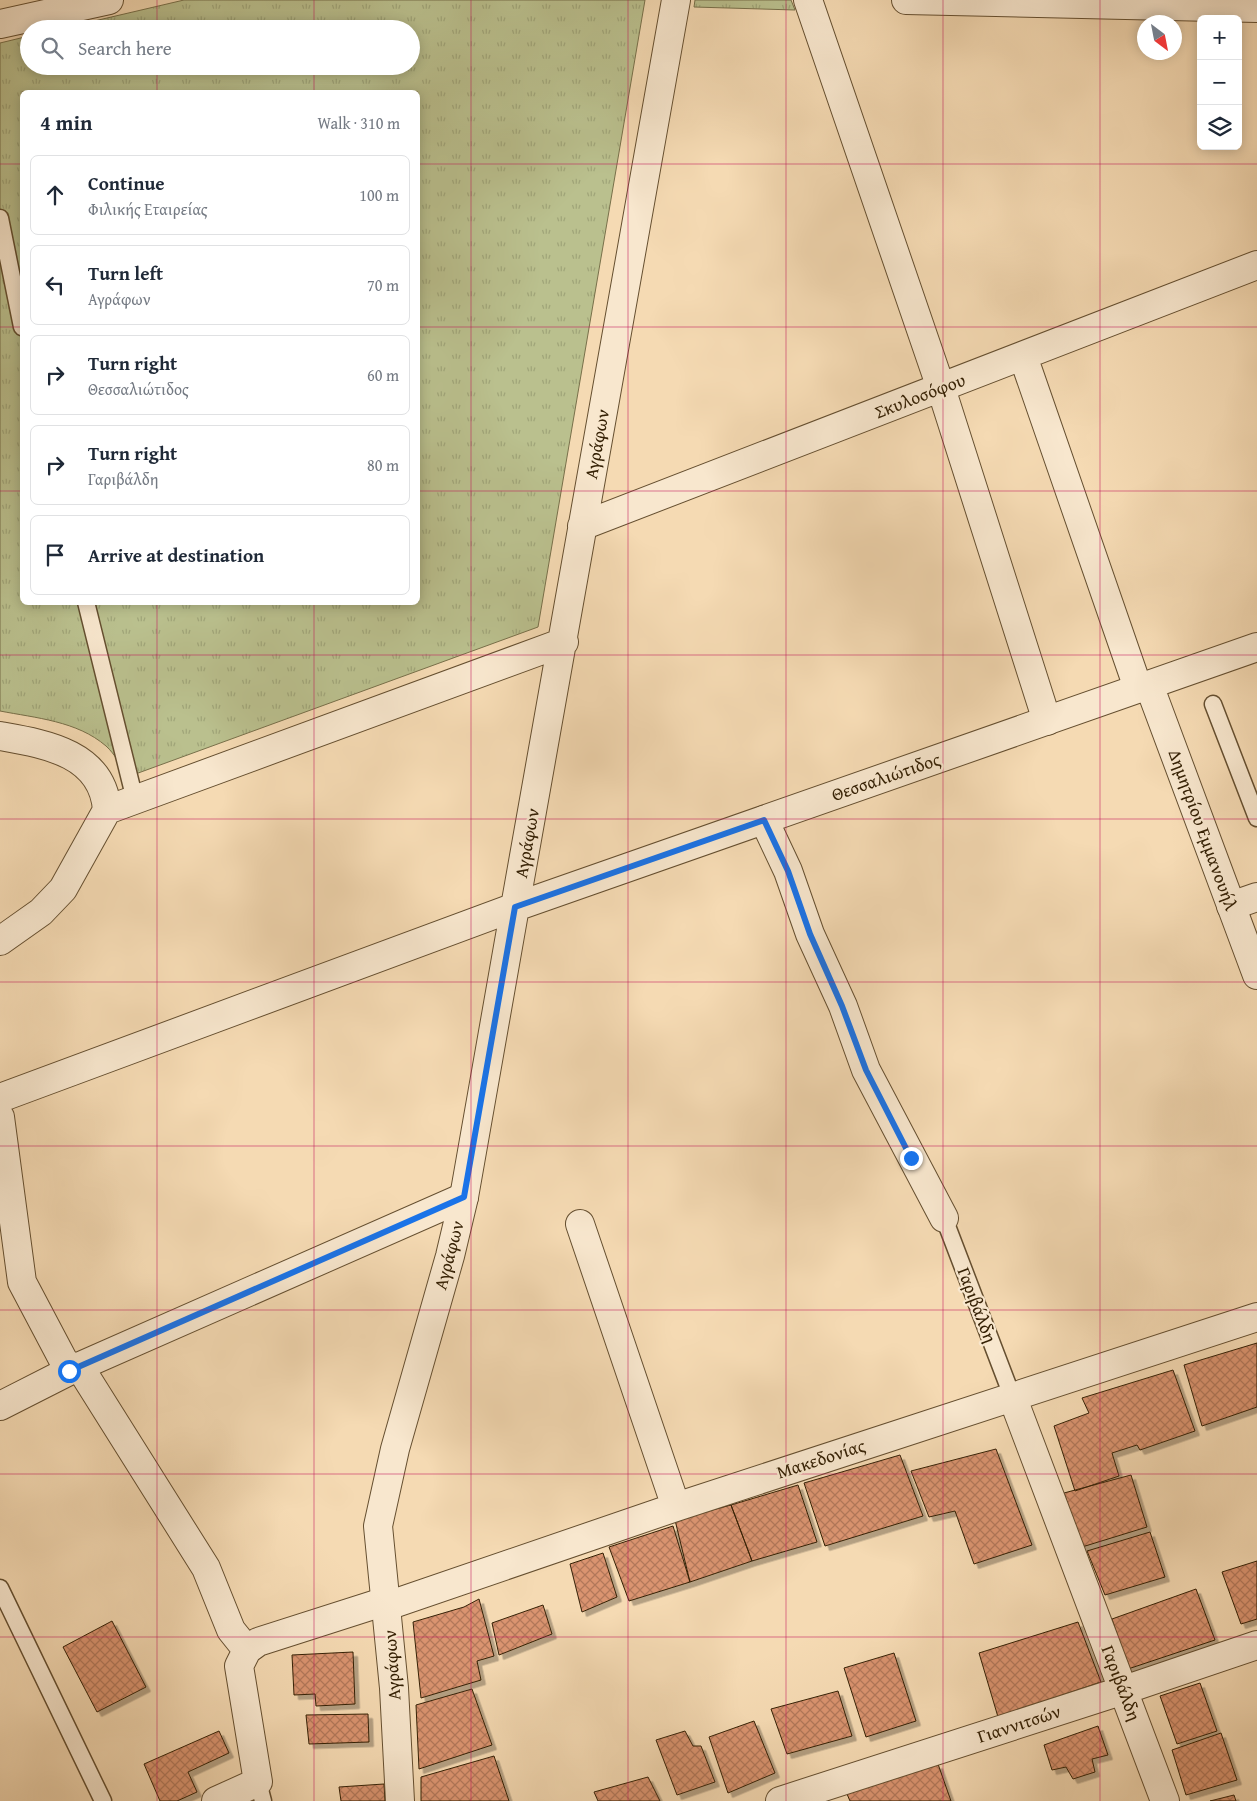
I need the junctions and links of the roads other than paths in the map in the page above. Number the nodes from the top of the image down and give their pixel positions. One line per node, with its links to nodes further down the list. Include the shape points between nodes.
1 (109, 0): 6 (street)
2 (676, 0): 12 (street, Αγράφων)
3 (808, 0): 11 (street)
4 (906, 0): 5 (street)
5 (1257, 8)
6 (0, 24)
7 (0, 218): 9 (lane)
8 (1257, 265): 10 (street, Σκυλοσόφου)
9 (20, 316)
10 (1023, 356): 11 (street, Σκυλοσόφου); 16 (street, Δημητρίου Εμμανουήλ)
11 (941, 388): 12 (street, Σκυλοσόφου); 18 (street)
12 (582, 526): 14 (street, Αγράφων)
13 (87, 605): 20 (lane)
14 (564, 642): 20 (street); 26 (street, Αγράφων)
15 (1257, 647): 16 (street, Θεσσαλιώτιδος)
16 (1143, 687): 18 (street, Θεσσαλιώτιδος); 25 (street, Δημητρίου Εμμανουήλ)
17 (1213, 704): 22 (lane)
18 (1047, 721): 23 (street, Θεσσαλιώτιδος)
19 (0, 736): 21 (street, via 57,748 73,756 101,784)
20 (135, 800): 21 (street)
21 (107, 810): 27 (street, via 62,889 41,912)
22 (1257, 818)
23 (764, 820): 26 (street, Θεσσαλιώτιδος); 32 (street, Γαριβάλδη, via 788,871 810,934 866,1070)
24 (1257, 897): 25 (street)
25 (1231, 906): 28 (street, Δημητρίου Εμμανουήλ)
26 (515, 907): 29 (street, Θεσσαλιώτιδος); 31 (street, Αγράφων)
27 (0, 941)
28 (1257, 975)
29 (0, 1098)
30 (0, 1117): 35 (street, via 22,1282)
31 (464, 1197): 35 (street); 40 (street, Αγράφων, via 381,1507 378,1526)
32 (944, 1218): 36 (lane, Γαριβάλδη)
33 (580, 1224): 38 (street)
34 (1257, 1317): 36 (street, Μακεδονίας)
35 (74, 1369): 37 (street); 42 (street, via 206,1568 231,1630)
36 (1012, 1396): 38 (street, Μακεδονίας); 43 (street, Γαριβάλδη)
37 (0, 1406)
38 (676, 1506): 40 (street, Μακεδονίας)
39 (0, 1588): 45 (lane)
40 (386, 1603): 42 (street, Μακεδονίας, via 270,1637); 47 (street, Αγράφων)
41 (1257, 1645): 43 (street, Γιαννιτσών)
42 (247, 1650): 44 (street, via 239,1666)
43 (1124, 1690): 48 (street, Γιαννιτσών); 49 (street, Γαριβάλδη)
44 (260, 1792): 46 (street)
45 (103, 1801)
46 (216, 1801)
47 (400, 1801)
48 (780, 1801)
49 (1165, 1801)

